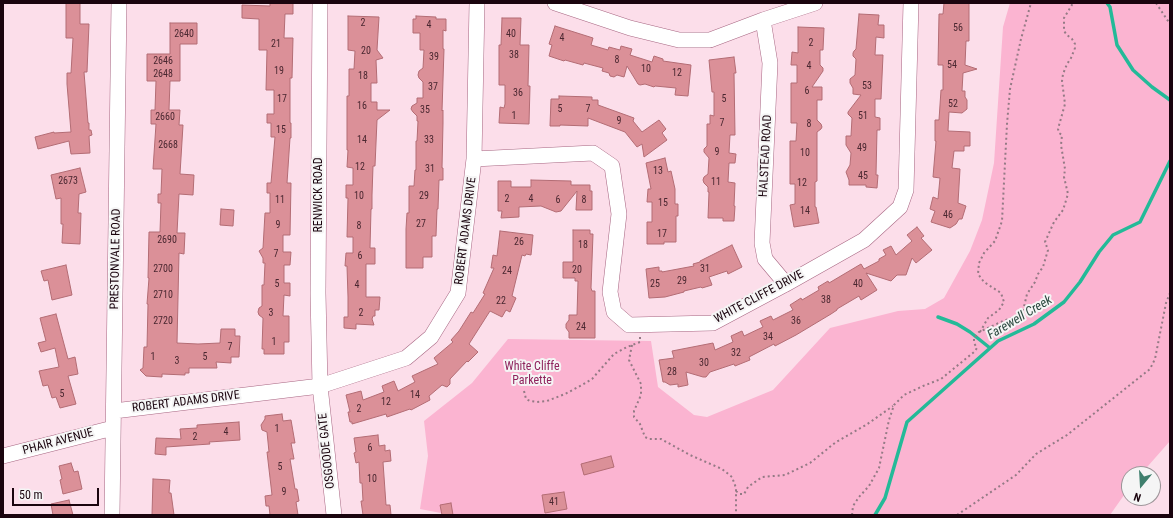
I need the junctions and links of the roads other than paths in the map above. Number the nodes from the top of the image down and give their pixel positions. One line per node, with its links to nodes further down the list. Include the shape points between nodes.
1 (119, 3): 11 (street, PRESTONVALE ROAD)
2 (320, 3): 10 (street, RENWICK ROAD)
3 (477, 3): 8 (street, ROBERT ADAMS DRIVE)
4 (555, 3): 7 (street, via 630,28 679,40 710,40)
5 (815, 3): 7 (street)
6 (911, 3): 9 (street, WHITE CLIFFE DRIVE, via 906,190 900,207 864,240)
7 (763, 20): 9 (street, HALSTEAD ROAD, via 770,63 762,242 765,258)
8 (474, 159): 9 (street, WHITE CLIFFE DRIVE, via 592,153 612,166 619,214 610,292 614,312 629,325 713,323); 10 (street, ROBERT ADAMS DRIVE, via 458,293 431,337 406,358)
9 (786, 284)
10 (320, 386): 11 (street, ROBERT ADAMS DRIVE); 15 (street, OSGOODE GATE)
11 (114, 411): 12 (street, PRESTONVALE ROAD)
12 (113, 428): 13 (street, PHAIR AVENUE); 14 (street, PRESTONVALE ROAD)
13 (3, 456)
14 (112, 515)
15 (334, 515)

